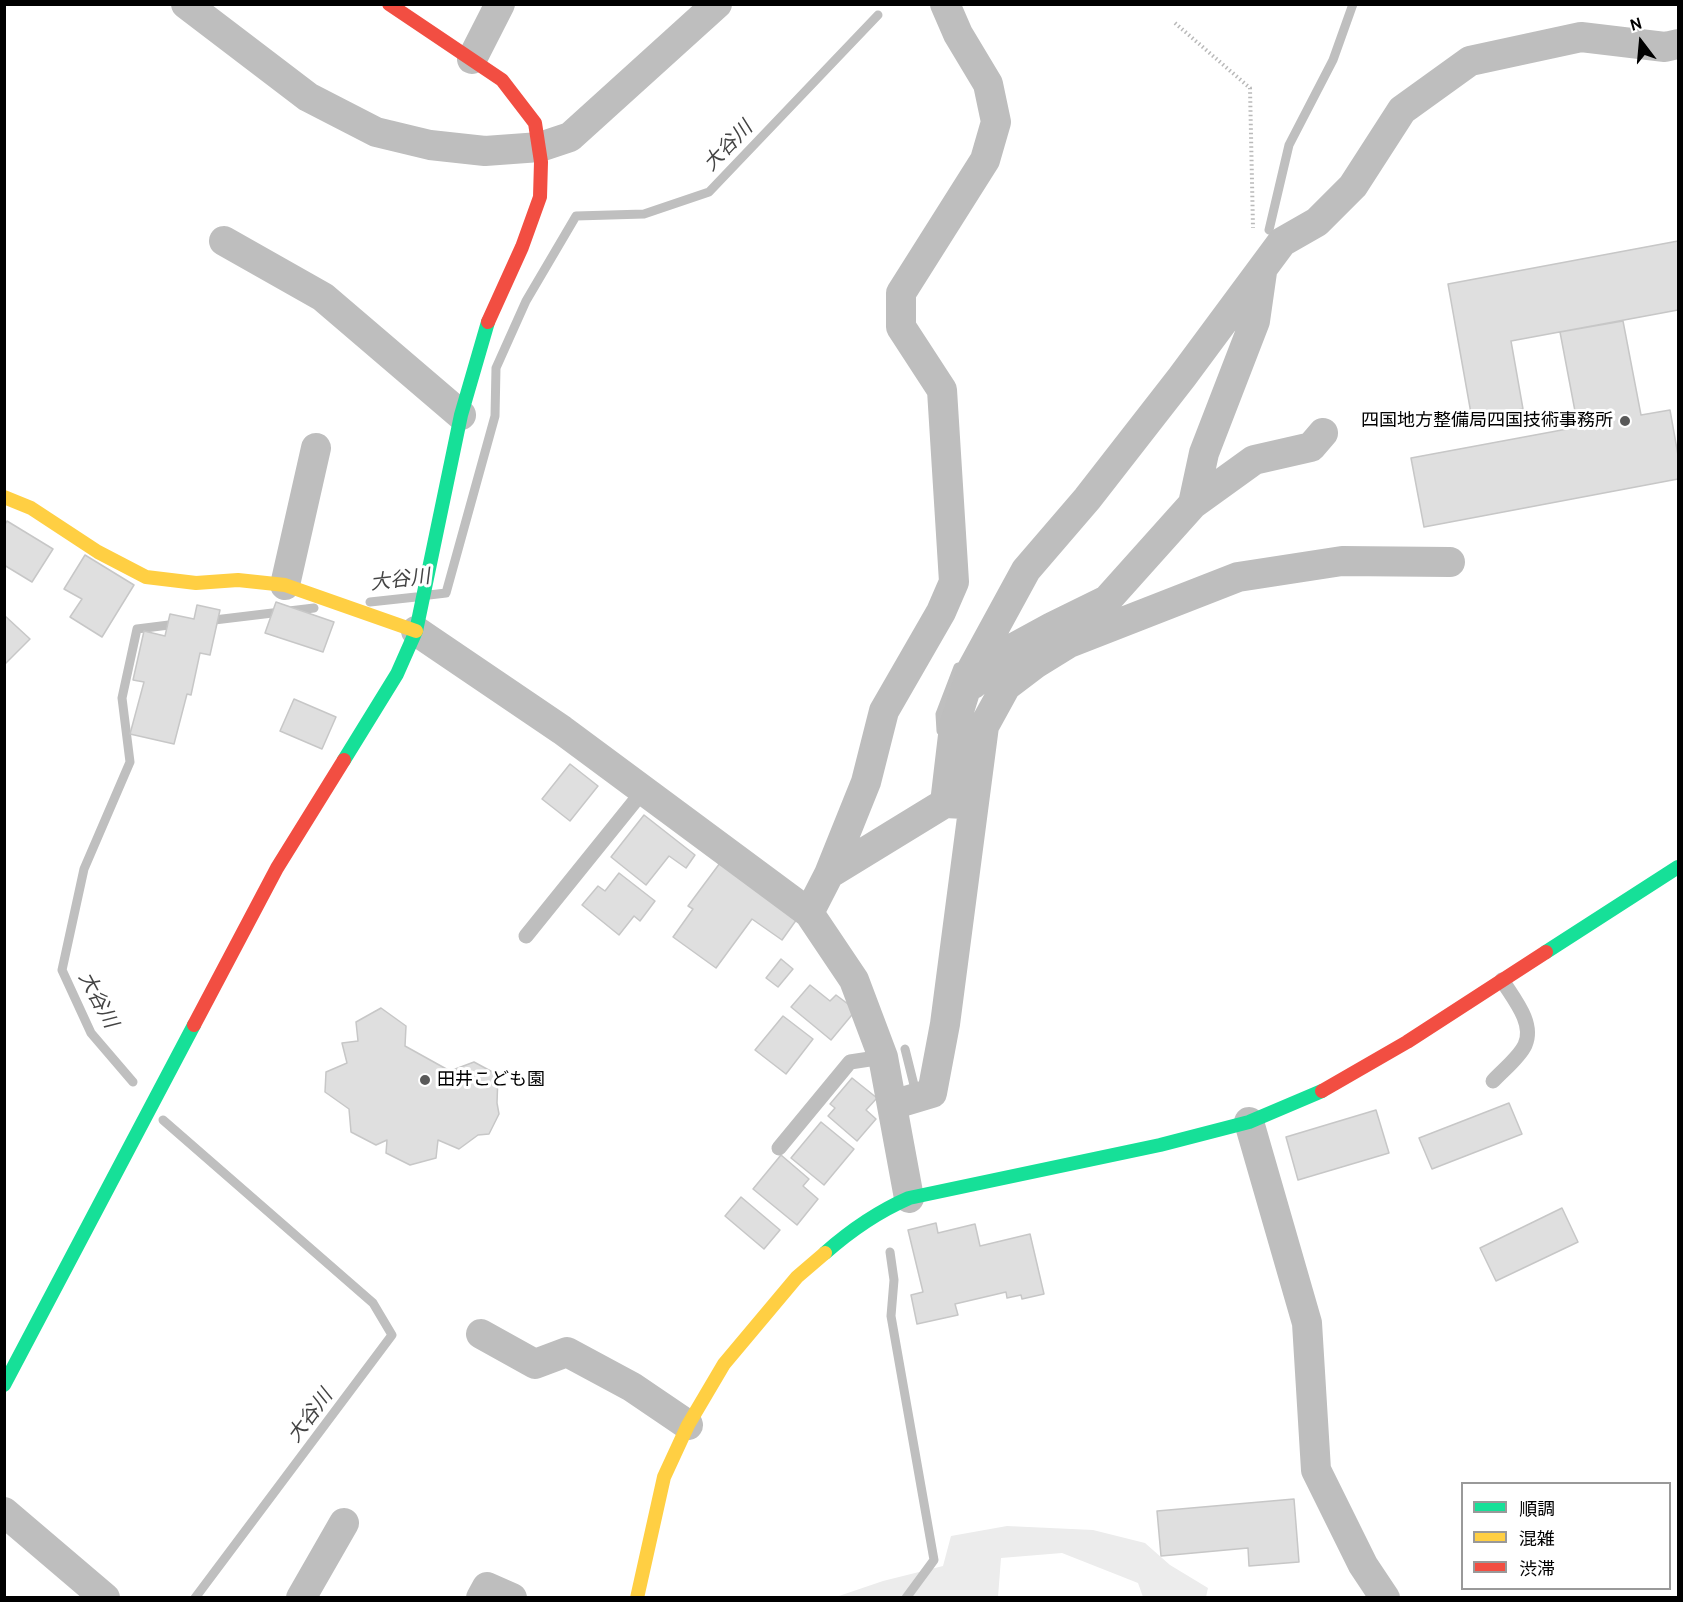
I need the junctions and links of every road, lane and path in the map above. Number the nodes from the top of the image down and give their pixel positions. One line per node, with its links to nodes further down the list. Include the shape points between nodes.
1 (186, 4): 9 (street, via 308,97 376,132 430,145 485,151)
2 (389, 4): 8 (street)
3 (500, 4): 8 (street)
4 (717, 4): 9 (street, via 570,137)
5 (945, 4): 24 (street, via 988,84 996,122 985,160 901,293 901,327 942,390 954,582 884,711 866,782)
6 (1175, 23): 11 (path, via 1250,88 1254,235)
7 (1678, 44): 11 (street, via 1665,47 1581,38 1470,61 1402,110 1353,186 1317,222 1282,242)
8 (472, 59): 9 (street, via 502,80 535,123)
9 (540, 147): 12 (street, via 540,197 489,320)
10 (224, 241): 12 (street, via 323,297)
11 (1263, 267): 16 (street, via 1255,321 1204,453); 20 (street, via 1087,499 1026,570 972,669)
12 (460, 415): 19 (street)
13 (1323, 433): 16 (street, via 1311,447 1254,460)
14 (316, 448): 18 (street)
15 (4, 497): 18 (street, via 31,508 98,552 146,577 196,583 238,580)
16 (1194, 504): 20 (street, via 1107,600 1008,651)
17 (1450, 562): 22 (street, via 1342,561 1238,577 1070,643 1006,686 984,726)
18 (296, 589): 19 (street)
19 (416, 631): 21 (street); 35 (street, via 397,674 278,868)
20 (964, 692): 22 (street, via 954,727)
21 (643, 790): 25 (street); 26 (lane)
22 (959, 804): 24 (street); 30 (street, via 945,1024 932,1093)
23 (1678, 867): 27 (street)
24 (829, 873): 25 (street)
25 (809, 913): 28 (street, via 854,980)
26 (526, 936)
27 (1502, 981): 29 (lane, via 1522,1013 1528,1032 1524,1046); 31 (street, via 1331,1086)
28 (883, 1057): 30 (street); 32 (lane, via 850,1062)
29 (1493, 1081)
30 (892, 1105): 33 (street)
31 (1249, 1122): 33 (street, via 1160,1145); 44 (street, via 1307,1323 1316,1470 1363,1565)
32 (779, 1148)
33 (909, 1198): 36 (street, via 852,1229 797,1278 724,1364)
34 (481, 1334): 36 (street, via 535,1364 567,1352 632,1386)
35 (4, 1385)
36 (688, 1425): 43 (street, via 664,1477)
37 (4, 1512): 39 (street)
38 (344, 1523): 40 (street)
39 (105, 1598)
40 (300, 1598)
41 (481, 1598): 42 (street, via 487,1587)
42 (512, 1598)
43 (637, 1598)
44 (1385, 1598)

